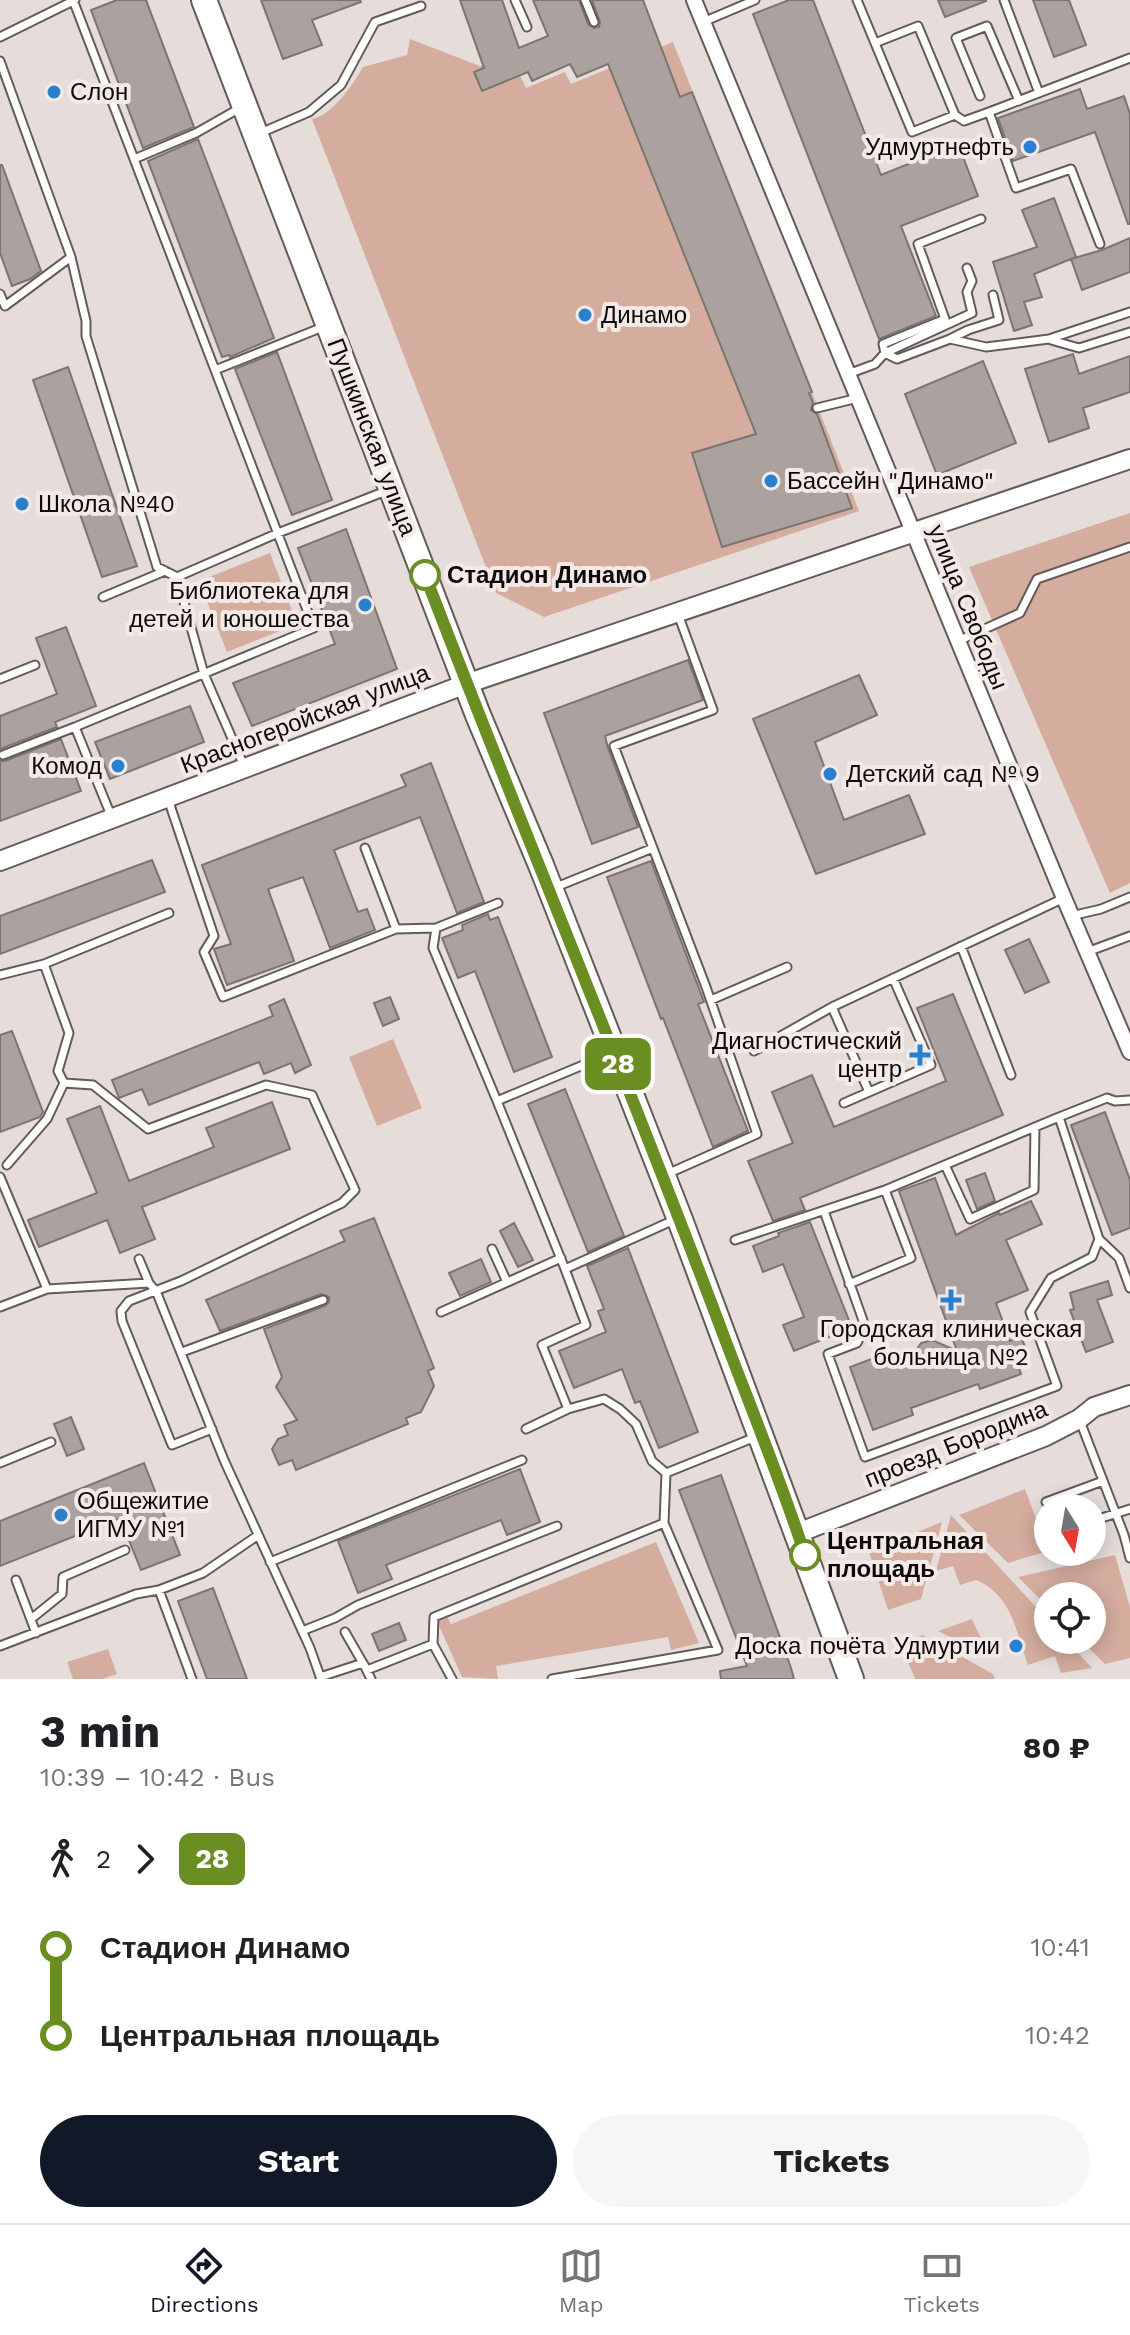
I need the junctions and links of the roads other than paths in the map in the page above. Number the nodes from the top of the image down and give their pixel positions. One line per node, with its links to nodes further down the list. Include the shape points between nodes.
1 (74, 0): 13 (lane); 24 (lane)
2 (204, 0): 20 (main road, Пушкинская улица)
3 (515, 0): 12 (lane)
4 (585, 0): 10 (lane)
5 (694, 0): 11 (street, улица Свободы)
6 (755, 0): 11 (lane)
7 (857, 0): 14 (lane)
8 (1004, 0): 17 (lane)
9 (421, 6): 23 (lane, via 375,22 341,85 309,112)
10 (594, 22)
11 (703, 22): 39 (street, улица Свободы)
12 (527, 27)
13 (0, 37)
14 (875, 43): 22 (lane, via 912,132); 22 (lane, via 918,26)
15 (1130, 58): 17 (lane)
16 (0, 61): 27 (lane)
17 (1039, 93): 19 (lane)
18 (980, 96): 19 (lane, via 956,38 987,26)
19 (1019, 101): 21 (lane)
20 (245, 106): 23 (main road, Пушкинская улица); 24 (lane)
21 (989, 112): 22 (lane, via 964,121); 26 (lane, via 1016,188 1071,169)
22 (955, 115)
23 (256, 135): 33 (main road, Пушкинская улица)
24 (134, 159): 38 (lane)
25 (981, 219): 37 (lane, via 918,244 945,319 883,344)
26 (1100, 244)
27 (71, 257): 31 (lane); 47 (lane, via 86,336 157,567)
28 (967, 268): 37 (lane, via 972,313)
29 (0, 294): 31 (lane)
30 (993, 295): 35 (lane, via 999,320)
31 (2, 307)
32 (1130, 312): 36 (lane)
33 (329, 324): 38 (lane); 43 (main road, Пушкинская улица)
34 (1130, 332): 36 (lane, via 1079,348)
35 (950, 339): 36 (lane, via 986,347); 37 (lane, via 897,359)
36 (1049, 339)
37 (885, 353): 39 (lane, via 875,364)
38 (215, 370): 45 (lane)
39 (848, 374): 40 (street, улица Свободы)
40 (858, 398): 41 (lane); 44 (street, улица Свободы)
41 (817, 408)
42 (1130, 459): 44 (street, Красногеройская улица)
43 (392, 489): 45 (lane); 55 (main road, Пушкинская улица)
44 (913, 532): 50 (street, Красногеройская улица); 51 (street, улица Свободы)
45 (278, 533): 48 (lane); 53 (lane, via 314,628)
46 (1130, 547): 51 (lane, via 1037,579 1020,613)
47 (165, 571): 48 (lane); 49 (lane)
48 (177, 577): 53 (lane)
49 (103, 597)
50 (677, 612): 55 (street, Красногеройская улица); 62 (lane, via 713,710 614,746)
51 (958, 641): 66 (street, улица Свободы)
52 (35, 665): 54 (lane)
53 (204, 674): 56 (lane); 58 (lane)
54 (0, 679)
55 (466, 684): 58 (street, Красногеройская улица); 64 (main road, Пушкинская улица)
56 (75, 727): 57 (lane); 60 (lane)
57 (3, 755)
58 (245, 768): 59 (street, Красногеройская улица)
59 (167, 797): 60 (street, Красногеройская улица); 71 (lane, via 214,936 204,952 223,997)
60 (112, 818): 63 (street, Красногеройская улица)
61 (365, 848): 71 (lane)
62 (653, 848): 64 (lane); 79 (lane)
63 (0, 861)
64 (550, 889): 82 (main road, Пушкинская улица)
65 (1130, 897): 69 (lane)
66 (1064, 898): 69 (street, улица Свободы); 73 (lane)
67 (498, 903): 70 (lane)
68 (169, 913): 75 (lane)
69 (1071, 916): 74 (street, улица Свободы)
70 (436, 928): 71 (lane); 88 (lane, via 433,948)
71 (396, 929)
72 (1130, 936): 74 (lane)
73 (961, 946): 78 (lane); 84 (lane)
74 (1087, 952): 83 (street, улица Свободы)
75 (44, 964): 77 (lane); 85 (lane, via 69,1033 58,1071)
76 (787, 967): 79 (lane)
77 (0, 975)
78 (893, 978): 80 (lane); 86 (lane, via 931,1065)
79 (711, 1000): 94 (lane, via 757,1134)
80 (832, 1007): 81 (lane); 86 (lane)
81 (754, 1051)
82 (614, 1052): 88 (lane); 94 (main road, Пушкинская улица)
83 (1130, 1052)
84 (1011, 1075)
85 (64, 1083): 93 (lane, via 47,1119); 110 (lane, via 93,1085 148,1129 266,1085 312,1095 355,1190 342,1203)
86 (869, 1092): 89 (lane)
87 (1130, 1100): 90 (lane, via 1107,1098)
88 (497, 1101): 102 (lane)
89 (844, 1103)
90 (1059, 1117): 91 (lane); 99 (lane)
91 (1035, 1127): 92 (lane); 92 (lane, via 1034,1190 970,1219)
92 (945, 1165): 96 (lane)
93 (2, 1167)
94 (663, 1176): 98 (main road, Пушкинская улица)
95 (0, 1177): 109 (lane)
96 (885, 1190): 97 (lane); 107 (lane, via 911,1258)
97 (824, 1211): 100 (lane); 107 (lane)
98 (679, 1217): 104 (lane); 120 (main road, Пушкинская улица)
99 (1099, 1239): 107 (lane, via 1092,1257 1051,1278 1030,1312 1057,1386 865,1457 828,1354 857,1343 865,1326); 108 (lane, via 1119,1258)
100 (735, 1240)
101 (492, 1249): 105 (lane)
102 (561, 1258): 104 (lane); 105 (lane)
103 (139, 1259): 106 (lane)
104 (565, 1269): 116 (lane, via 586,1325 542,1345)
105 (507, 1282): 113 (lane)
106 (149, 1283): 109 (lane); 110 (lane)
107 (849, 1284)
108 (1130, 1288)
109 (47, 1289): 112 (lane)
110 (156, 1291): 114 (lane); 118 (lane, via 129,1301 121,1311 122,1321 172,1445)
111 (323, 1300): 114 (lane)
112 (0, 1307)
113 (441, 1312)
114 (182, 1352): 118 (lane)
115 (1130, 1395): 117 (street, проезд Бородина, via 1094,1407)
116 (568, 1409): 119 (lane); 124 (lane, via 604,1399 620,1409 636,1424 652,1461)
117 (1079, 1419): 125 (lane); 132 (street, проезд Бородина)
118 (212, 1429): 133 (lane)
119 (526, 1429)
120 (761, 1435): 124 (lane); 132 (main road, Пушкинская улица)
121 (51, 1442): 123 (lane)
122 (522, 1460): 136 (lane)
123 (0, 1463)
124 (666, 1473): 130 (lane)
125 (1103, 1481): 126 (lane); 128 (lane)
126 (1068, 1494)
127 (1130, 1509): 128 (lane)
128 (1115, 1513): 129 (lane); 135 (lane)
129 (1106, 1516)
130 (664, 1523): 143 (lane, via 434,1617); 150 (lane, via 718,1650)
131 (557, 1526): 140 (lane)
132 (798, 1533): 151 (main road, Пушкинская улица)
133 (257, 1536): 136 (lane); 138 (lane, via 203,1573)
134 (125, 1550): 139 (lane, via 63,1577 62,1594)
135 (1130, 1558)
136 (270, 1562): 140 (lane)
137 (16, 1580): 139 (lane)
138 (159, 1590): 142 (lane); 147 (lane)
139 (31, 1619): 142 (lane)
140 (302, 1631): 146 (lane)
141 (345, 1632): 145 (lane)
142 (36, 1633): 144 (lane)
143 (433, 1644): 145 (lane, via 367,1670); 149 (lane)
144 (0, 1646)
145 (363, 1663): 146 (lane); 148 (lane)
146 (320, 1678)
147 (192, 1679)
148 (371, 1679)
149 (452, 1679)
150 (552, 1679)
151 (851, 1679)

